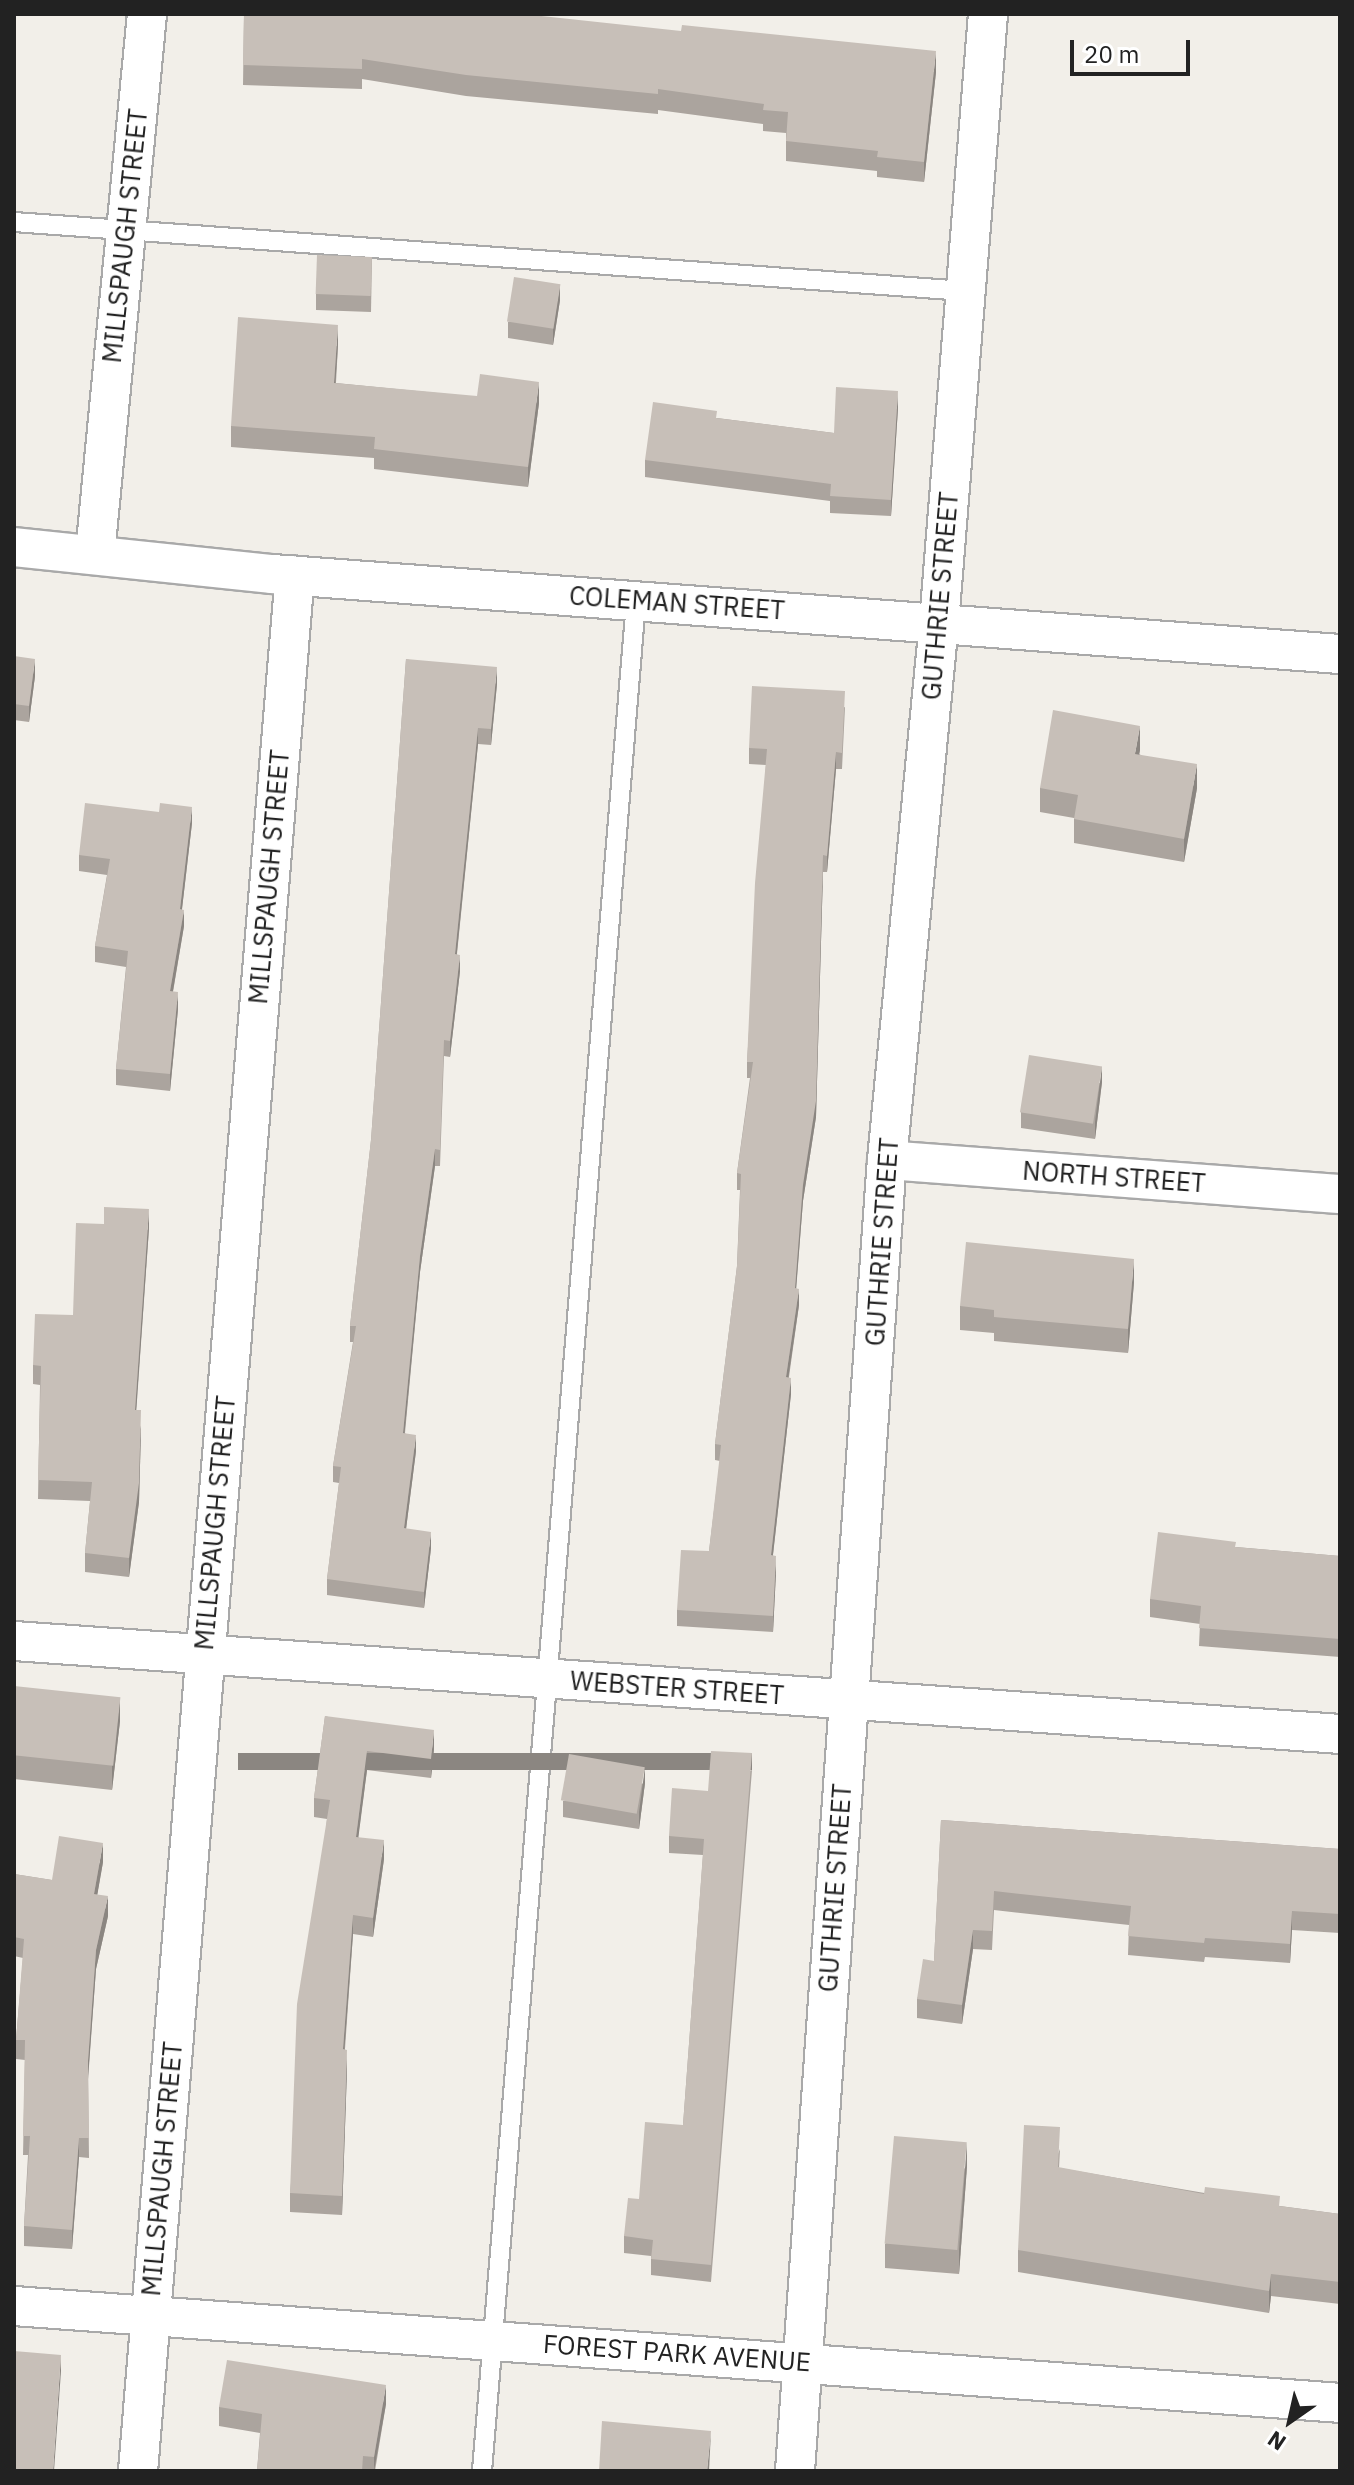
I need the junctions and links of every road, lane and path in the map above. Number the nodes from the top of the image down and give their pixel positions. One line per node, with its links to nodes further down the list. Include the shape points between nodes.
1 (147, 14): 4 (street, MILLSPAUGH STREET)
2 (988, 14): 5 (street, GUTHRIE STREET)
3 (14, 222): 4 (lane)
4 (126, 231): 5 (lane); 7 (street, MILLSPAUGH STREET)
5 (966, 291): 10 (street, GUTHRIE STREET)
6 (14, 547): 7 (street, COLEMAN STREET)
7 (95, 554): 8 (street, COLEMAN STREET)
8 (295, 575): 9 (street, COLEMAN STREET); 15 (street, MILLSPAUGH STREET)
9 (636, 600): 10 (street, COLEMAN STREET); 16 (lane)
10 (939, 623): 11 (street, COLEMAN STREET); 12 (street, GUTHRIE STREET)
11 (1340, 654)
12 (887, 1160): 13 (street, NORTH STREET); 17 (street, GUTHRIE STREET)
13 (1340, 1194)
14 (14, 1641): 15 (street, WEBSTER STREET)
15 (204, 1653): 16 (street, WEBSTER STREET); 20 (street, MILLSPAUGH STREET)
16 (548, 1679): 17 (street, WEBSTER STREET); 21 (lane)
17 (847, 1701): 18 (street, WEBSTER STREET); 22 (street, GUTHRIE STREET)
18 (1340, 1734)
19 (14, 2306): 20 (street, FOREST PARK AVENUE)
20 (150, 2318): 21 (street, FOREST PARK AVENUE); 24 (street, MILLSPAUGH STREET)
21 (493, 2341): 22 (street, FOREST PARK AVENUE); 25 (lane)
22 (805, 2361): 23 (street, FOREST PARK AVENUE); 26 (street, GUTHRIE STREET)
23 (1340, 2403)
24 (138, 2471)
25 (482, 2471)
26 (795, 2471)

